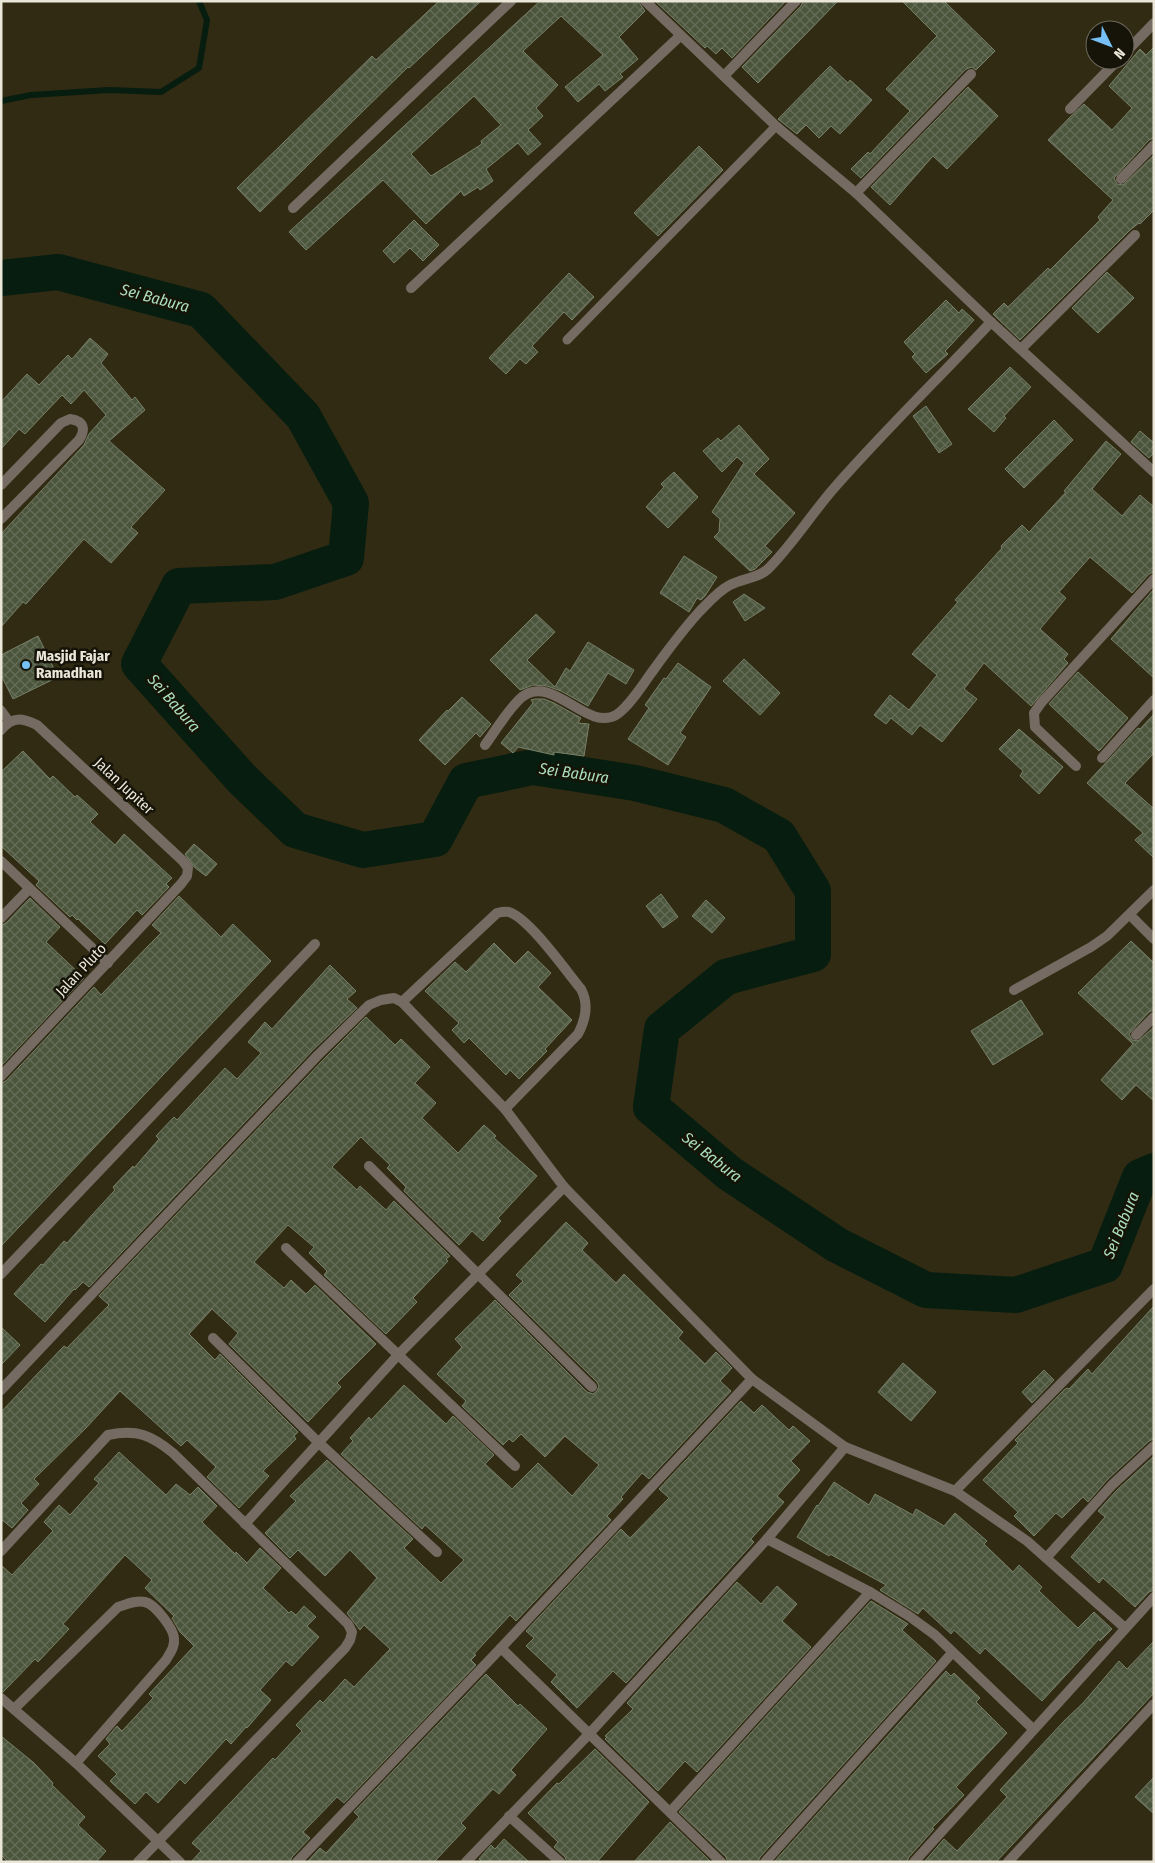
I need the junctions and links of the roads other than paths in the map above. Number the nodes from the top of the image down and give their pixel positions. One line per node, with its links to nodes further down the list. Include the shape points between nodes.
1 (511, 1): 15 (street)
2 (645, 1): 5 (street)
3 (796, 1): 9 (street)
4 (1154, 23): 6 (street)
5 (680, 36): 9 (street); 17 (street)
6 (1135, 43)
7 (1108, 70): 10 (street)
8 (971, 74): 14 (street)
9 (724, 76): 11 (street)
10 (1070, 109)
11 (776, 126): 14 (street); 19 (lane)
12 (1154, 145): 13 (street)
13 (1121, 179)
14 (856, 193): 18 (street)
15 (293, 208)
16 (1135, 235): 20 (street)
17 (411, 288)
18 (991, 322): 20 (street); 29 (street, via 835,487 767,570 754,578 730,584 698,614 639,691 616,715 601,719 549,694 532,692 519,701)
19 (567, 340)
20 (1022, 348): 21 (street)
21 (1154, 472)
22 (1, 485): 23 (street, via 61,423 70,419 83,427 84,433 79,440)
23 (1, 519)
24 (1154, 579): 31 (street, via 1041,702 1034,714 1035,727)
25 (1154, 700): 30 (street)
26 (1, 710): 27 (lane)
27 (9, 721): 28 (street); 33 (street, Jalan Jupiter, via 22,719 37,725 183,861 188,868)
28 (1, 730)
29 (485, 745)
30 (1102, 758)
31 (1076, 766)
32 (1, 861): 34 (street)
33 (181, 884): 40 (street, Jalan Pluto)
34 (29, 889): 37 (street); 40 (street)
35 (1154, 890): 36 (street)
36 (1130, 915): 38 (street); 41 (street, via 1091,947)
37 (1, 918)
38 (1154, 939)
39 (315, 944): 50 (street)
40 (108, 964): 45 (street, Jalan Pluto)
41 (1014, 990)
42 (402, 1002): 46 (street); 46 (street, via 497,913 507,911 517,916 531,930 585,996 584,1023 578,1034); 57 (street, via 394,998 369,1005)
43 (1154, 1017): 44 (street)
44 (1136, 1036)
45 (1, 1076)
46 (505, 1109): 48 (street)
47 (369, 1166): 51 (street)
48 (564, 1188): 51 (street); 55 (street)
49 (286, 1248): 54 (street)
50 (1, 1274)
51 (477, 1274): 54 (street); 56 (street)
52 (1154, 1289): 62 (street)
53 (213, 1338): 58 (street)
54 (398, 1355): 58 (street); 61 (street)
55 (752, 1379): 60 (street); 71 (street)
56 (592, 1387)
57 (1, 1390)
58 (318, 1442): 63 (street); 66 (street)
59 (1154, 1446): 67 (street, via 1112,1485)
60 (845, 1447): 62 (street); 64 (street)
61 (515, 1466)
62 (955, 1491): 67 (street)
63 (245, 1524): 65 (street, via 160,1443 143,1434 124,1432 108,1435); 81 (street, via 348,1624 352,1632 350,1640 346,1648)
64 (767, 1540): 68 (street); 77 (street)
65 (1, 1552)
66 (436, 1552)
67 (1047, 1557): 70 (street)
68 (870, 1592): 72 (street, via 935,1635); 79 (street)
69 (1154, 1597): 70 (street)
70 (1125, 1628): 76 (street)
71 (501, 1648): 77 (street); 84 (street)
72 (952, 1654): 76 (street); 88 (street)
73 (1, 1698): 75 (street)
74 (1154, 1704): 90 (street)
75 (14, 1709): 78 (street); 78 (street, via 118,1607 135,1601 147,1602 156,1609 170,1628 174,1637 173,1647 166,1660)
76 (1033, 1730): 89 (street)
77 (589, 1734): 79 (street); 80 (street)
78 (76, 1764): 81 (street)
79 (670, 1812): 87 (street)
80 (509, 1816): 85 (street); 86 (street)
81 (158, 1841): 82 (street); 83 (street)
82 (138, 1862)
83 (180, 1862)
84 (297, 1862)
85 (466, 1862)
86 (560, 1862)
87 (721, 1862)
88 (765, 1862)
89 (914, 1862)
90 (1008, 1862)

